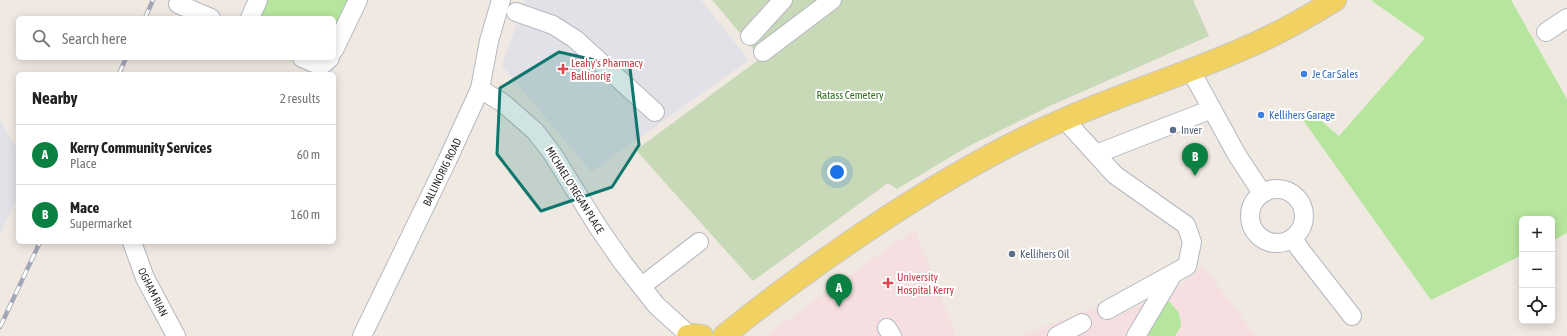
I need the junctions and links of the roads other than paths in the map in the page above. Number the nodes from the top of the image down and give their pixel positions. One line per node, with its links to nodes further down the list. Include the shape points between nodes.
1 (258, 0): 9 (street)
2 (358, 0): 13 (street)
3 (783, 0): 12 (street)
4 (832, 0): 14 (street)
5 (1335, 0): 17 (main road, via 1283,30)
6 (178, 4): 8 (street)
7 (510, 5): 18 (street, BALLINORIG ROAD, via 489,42); 20 (street, via 575,38)
8 (206, 16)
9 (251, 16)
10 (1567, 18): 11 (street)
11 (1546, 32)
12 (750, 36)
13 (336, 46)
14 (763, 52)
15 (307, 60): 16 (street, via 321,66)
16 (328, 60)
17 (1190, 69): 19 (street); 21 (main road)
18 (480, 89): 28 (street, MICHAEL O'REGAN PLACE, via 503,103 536,130 598,227); 33 (street, BALLINORIG ROAD)
19 (1212, 109): 22 (street); 23 (street, via 1237,155)
20 (656, 112)
21 (1064, 119): 22 (street); 34 (main road, via 1006,146 937,185 762,305)
22 (1096, 154): 27 (street, via 1115,175 1186,225 1192,242 1187,266)
23 (1262, 193): 24 (street, via 1280,189 1296,197 1302,209 1303,223); 24 (street, via 1251,206 1249,215 1254,231 1260,238 1272,242 1285,242)
24 (1292, 238): 30 (street)
25 (699, 242): 28 (street)
26 (136, 244): 32 (street, OGHAM RIAN, via 145,278)
27 (1173, 274): 29 (street); 36 (street)
28 (642, 286): 34 (street, MICHAEL O'REGAN PLACE, via 656,304)
29 (1107, 310)
30 (1352, 316)
31 (1082, 323): 35 (street)
32 (176, 336)
33 (362, 336)
34 (704, 336)
35 (1057, 336)
36 (1136, 336)

